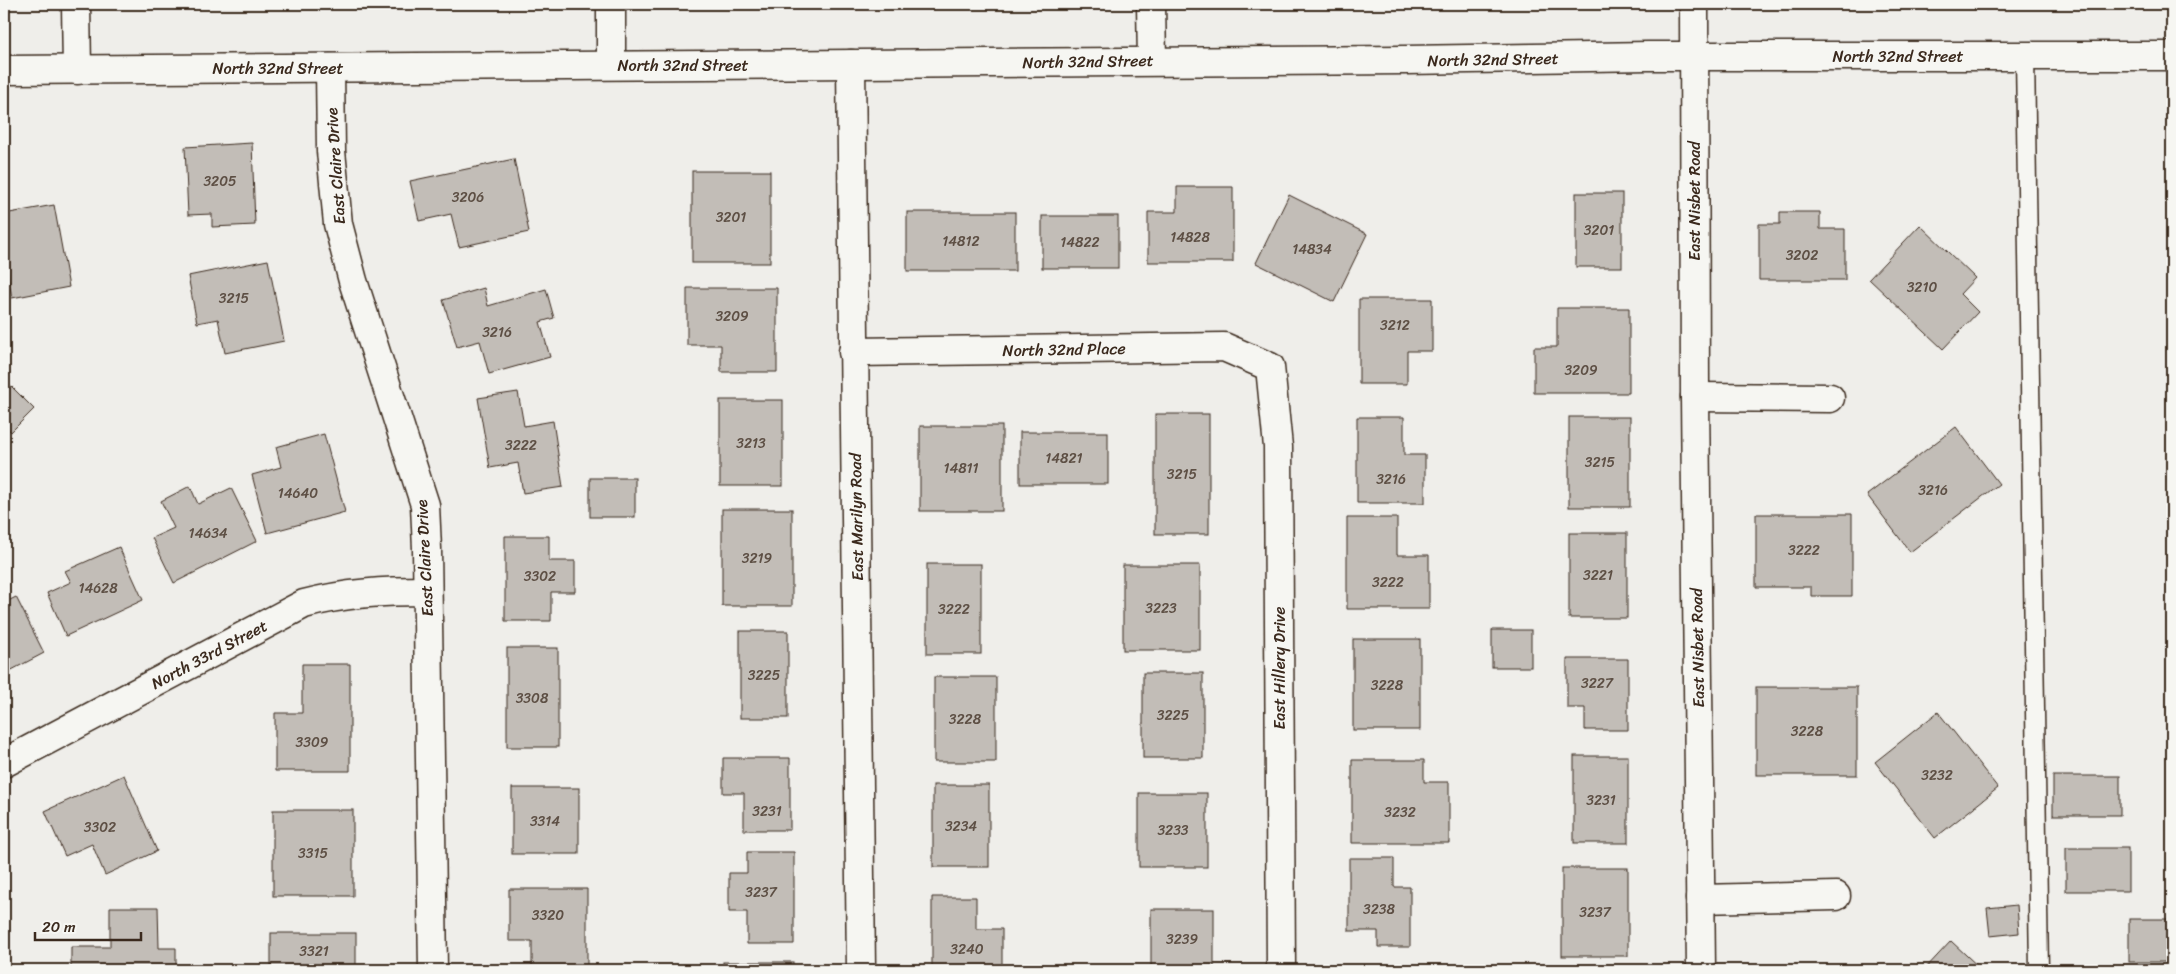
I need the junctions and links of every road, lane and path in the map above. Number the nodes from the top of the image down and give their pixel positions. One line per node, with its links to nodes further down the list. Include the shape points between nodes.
1 (76, 4): 13 (street)
2 (612, 4): 10 (street)
3 (1151, 4): 8 (street)
4 (1694, 4): 5 (street, East Nisbet Road)
5 (1694, 56): 6 (street, North 32nd Street); 8 (street, North 32nd Street); 16 (street, East Nisbet Road)
6 (2025, 56): 7 (street, North 32nd Street); 26 (lane)
7 (2172, 56)
8 (1152, 60): 9 (street, North 32nd Street)
9 (850, 64): 10 (street, North 32nd Street); 14 (street, East Marilyn Road)
10 (612, 65): 11 (street, North 32nd Street)
11 (330, 68): 13 (street, North 32nd Street); 18 (street, East Claire Drive, via 331,151 338,224 424,505)
12 (4, 70): 13 (street, North 32nd Street)
13 (77, 70)
14 (854, 352): 15 (street, North 32nd Place, via 1224,347); 23 (street, East Marilyn Road)
15 (1270, 367): 24 (street, East Hillery Drive, via 1278,447)
16 (1695, 397): 17 (street); 21 (street, East Nisbet Road)
17 (1830, 398)
18 (427, 591): 19 (street, North 33rd Street, via 380,591 304,604); 22 (street, East Claire Drive)
19 (4, 763)
20 (1836, 896): 21 (street)
21 (1700, 899): 25 (street, East Nisbet Road)
22 (433, 970)
23 (861, 970)
24 (1281, 970)
25 (1701, 970)
26 (2039, 970)

